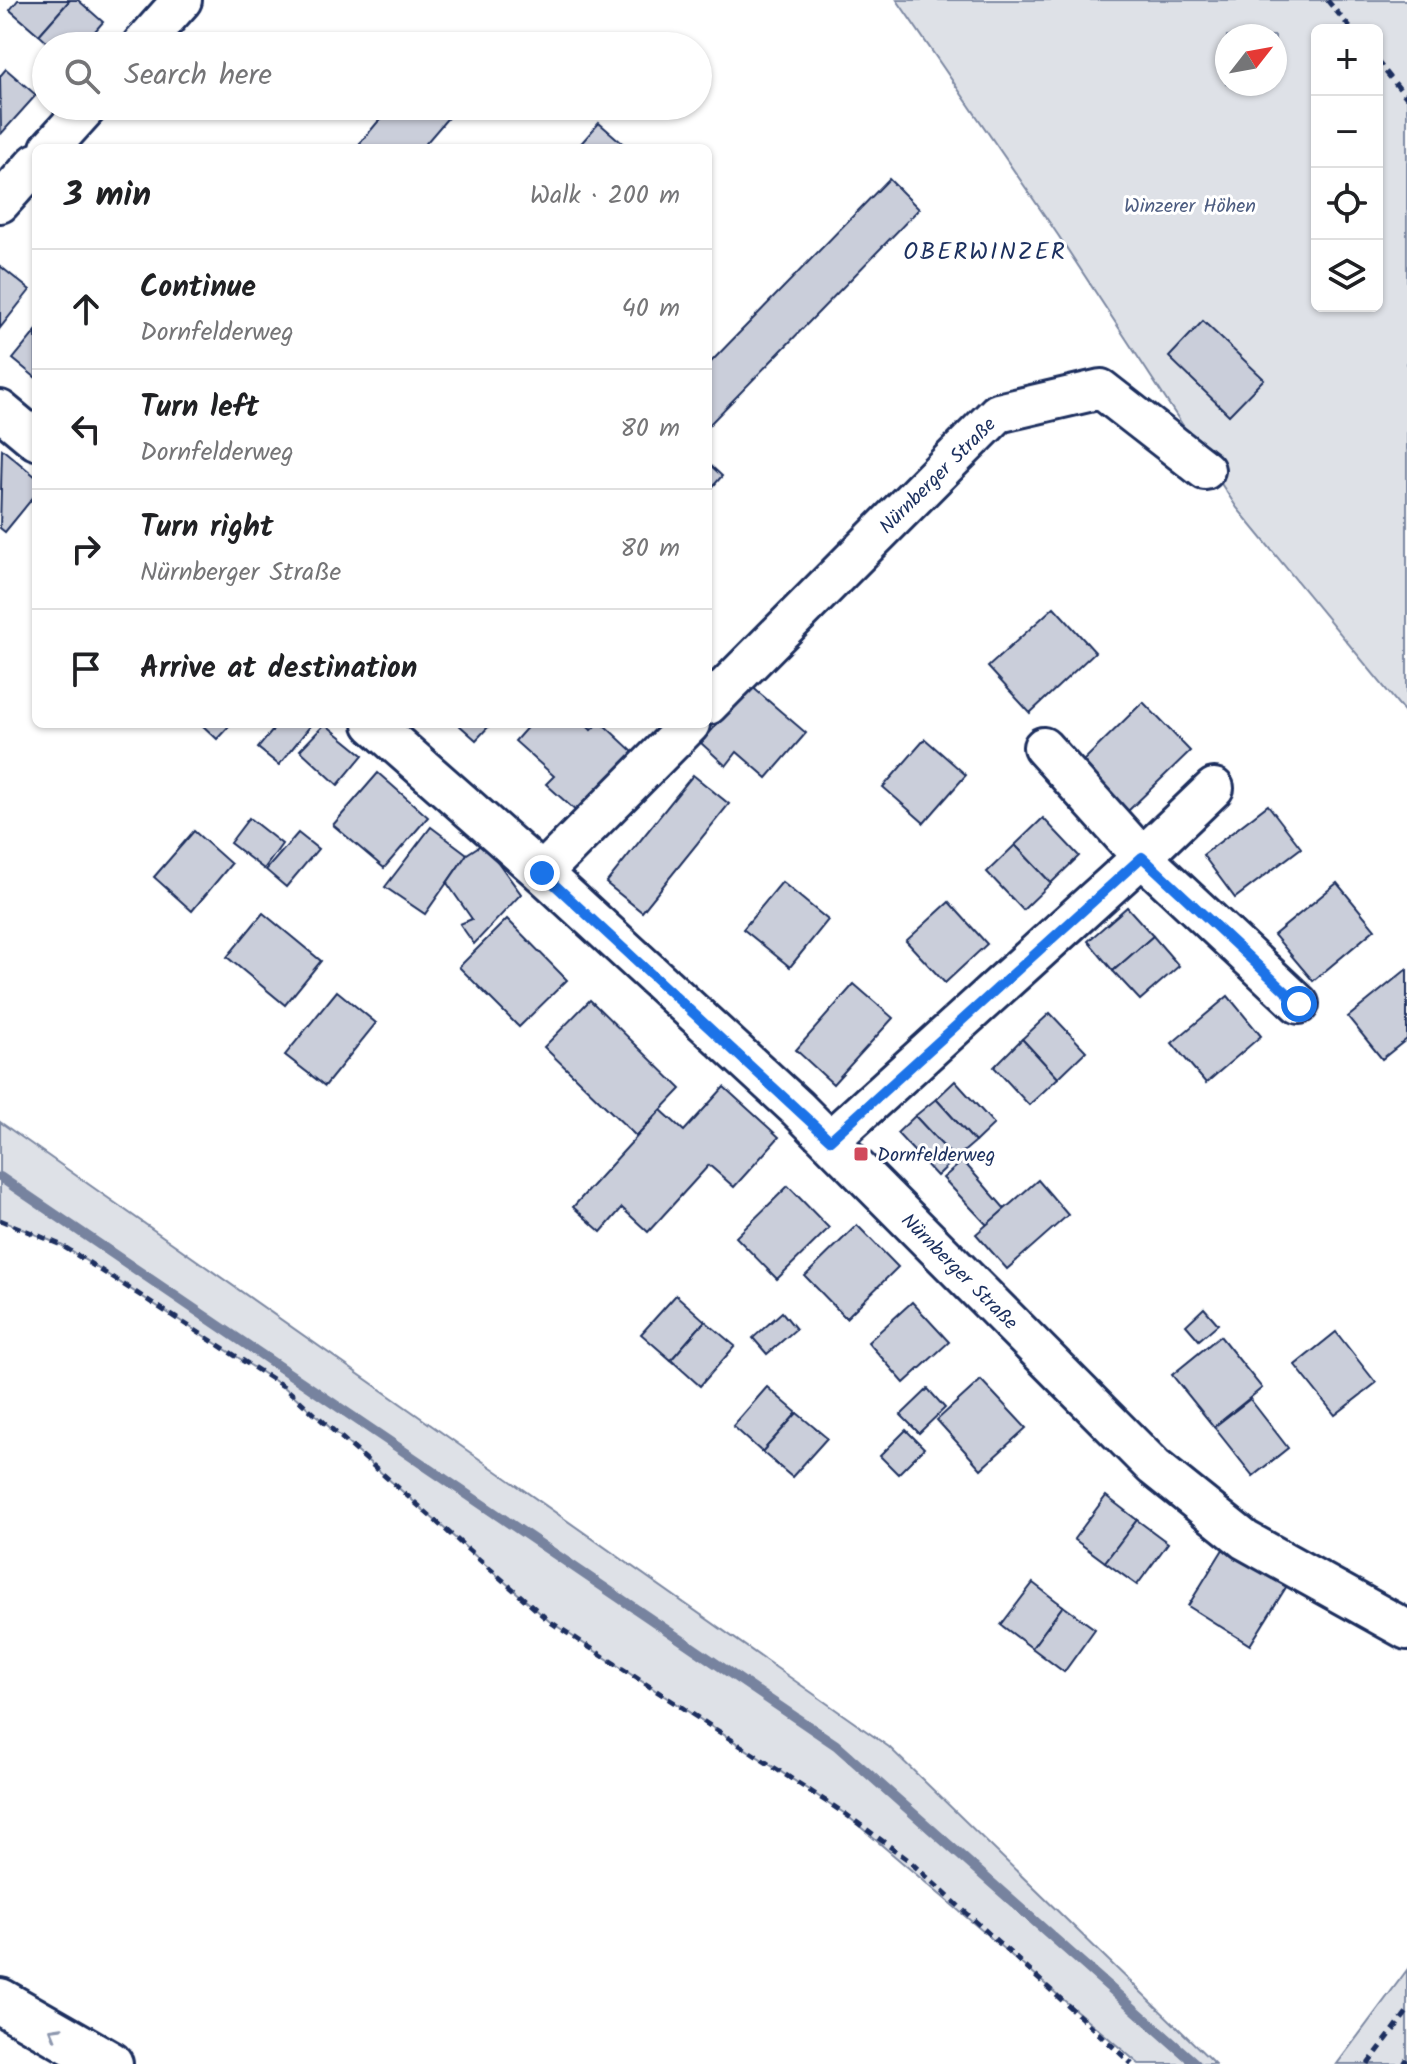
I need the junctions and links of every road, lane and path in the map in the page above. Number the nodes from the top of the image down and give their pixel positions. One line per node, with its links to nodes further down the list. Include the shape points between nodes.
1 (182, 0): 4 (street)
2 (1327, 0): 3 (path)
3 (1347, 24)
4 (153, 32)
5 (1383, 68): 6 (path)
6 (1407, 98)
7 (75, 120): 8 (street)
8 (54, 144)
9 (32, 167): 10 (street)
10 (0, 203)
11 (0, 410): 12 (street)
12 (32, 437)
13 (1205, 470): 14 (street, Nürnberger Straße, via 1101,389 998,413)
14 (712, 701)
15 (378, 728): 20 (street, Nürnberger Straße)
16 (686, 728): 20 (street)
17 (1043, 747): 19 (street)
18 (1214, 788): 19 (street)
19 (1142, 857): 21 (street); 22 (street)
20 (542, 873): 22 (street, Nürnberger Straße)
21 (1299, 1004)
22 (830, 1140): 24 (street, Nürnberger Straße, via 1154,1467 1245,1540)
23 (0, 1220): 28 (path, via 61,1245 283,1386 549,1621 907,1859)
24 (1407, 1630)
25 (0, 2001): 27 (main road, one-way to 25)
26 (1407, 2012): 29 (path)
27 (110, 2064)
28 (1132, 2064)
29 (1368, 2064)

